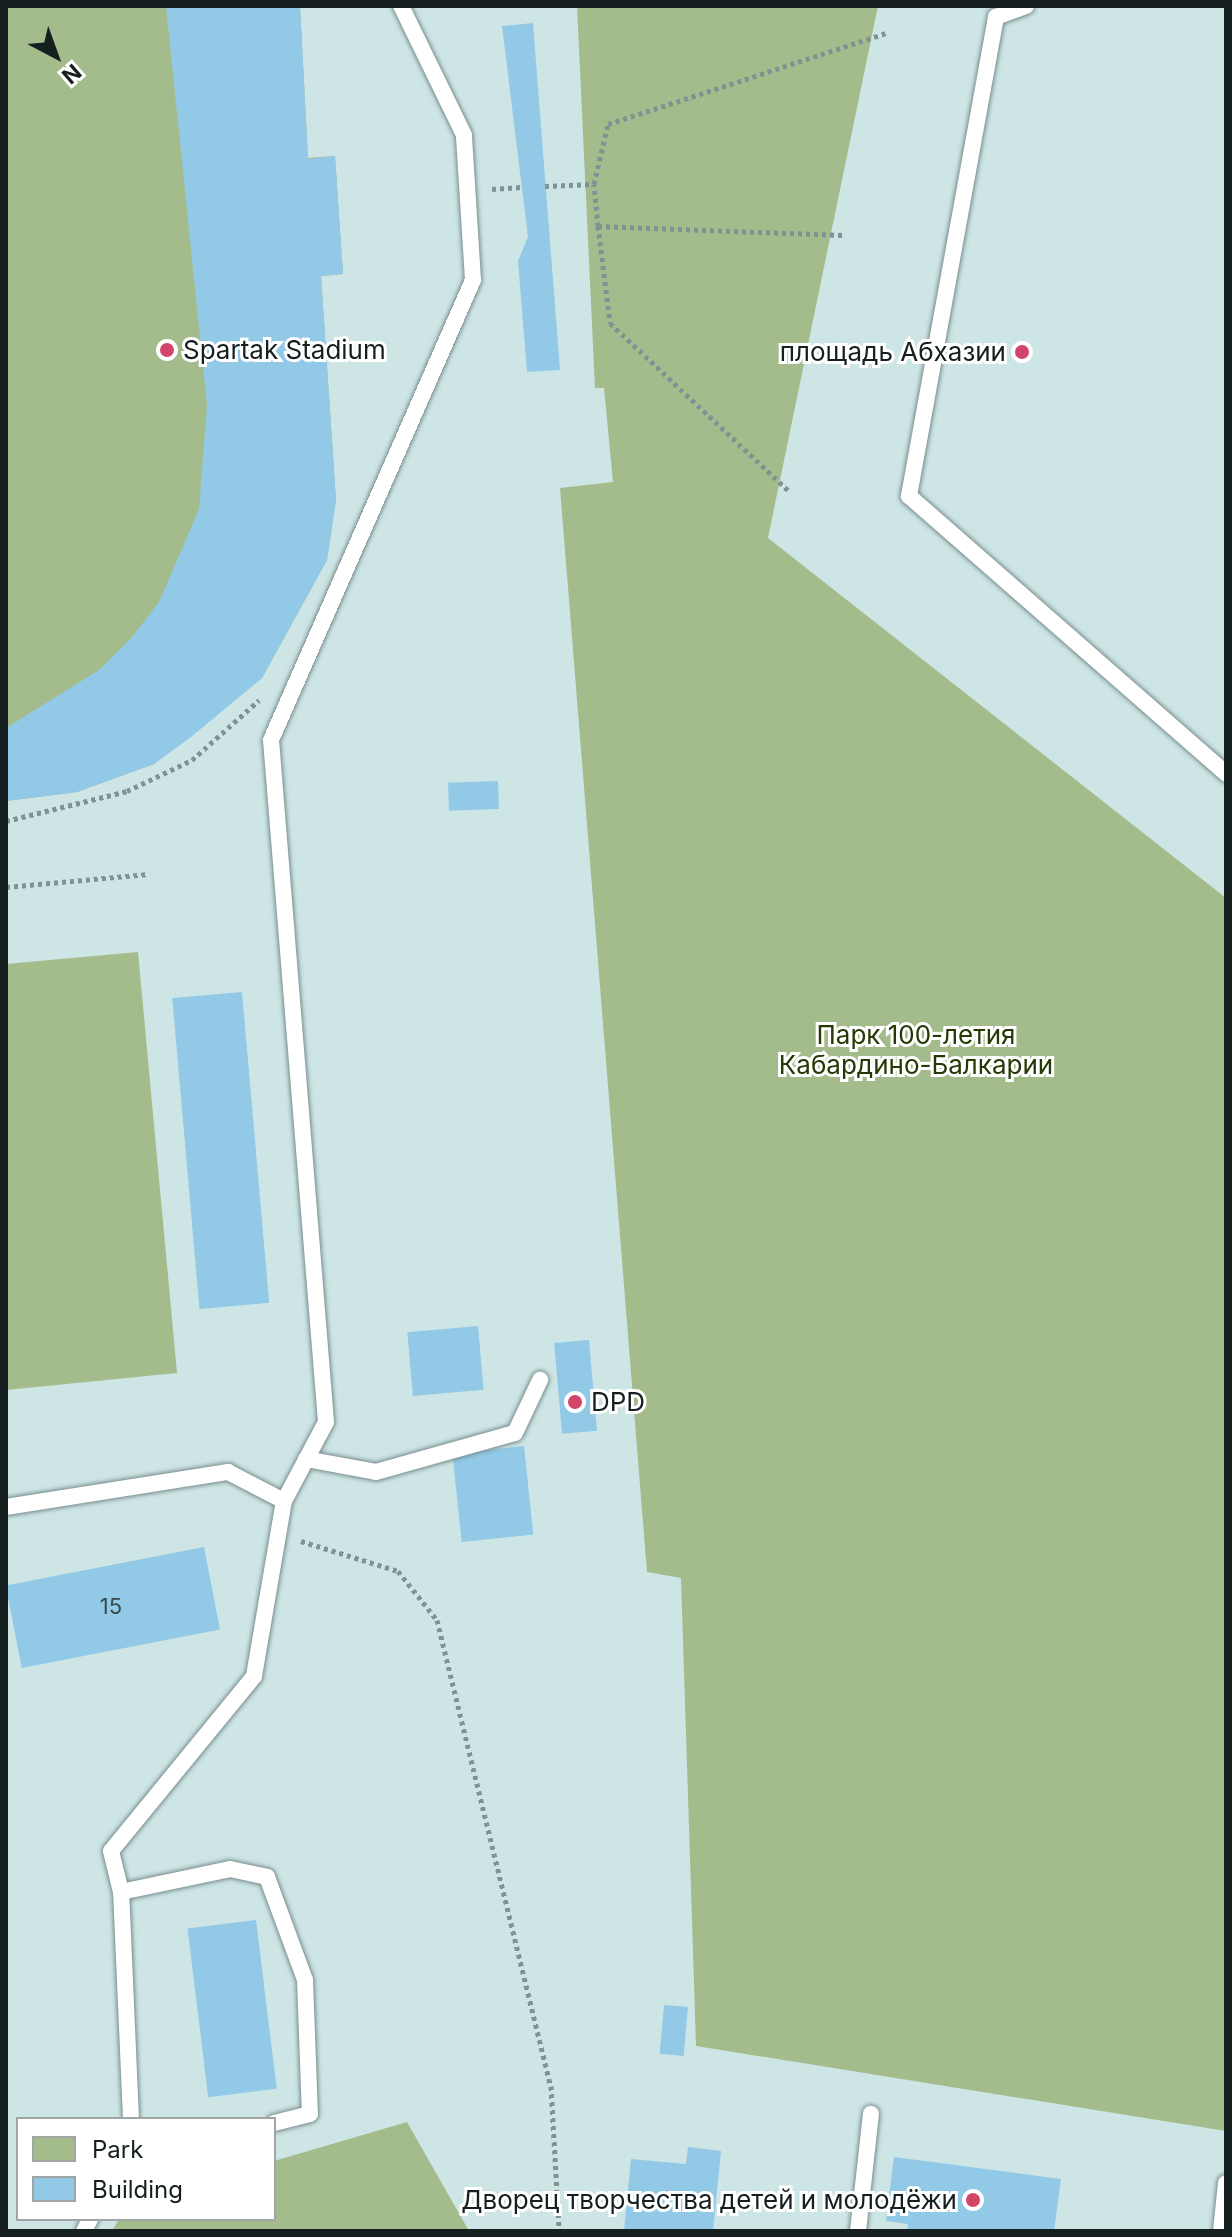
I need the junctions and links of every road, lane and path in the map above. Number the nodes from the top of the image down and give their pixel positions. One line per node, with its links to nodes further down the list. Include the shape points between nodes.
1 (401, 6): 15 (lane, via 464,135 473,280 271,740 326,1422)
2 (1026, 6): 10 (lane, via 996,17 909,496)
3 (886, 33): 4 (path, via 608,124)
4 (594, 184): 5 (path); 6 (path)
5 (545, 186)
6 (598, 226): 7 (path); 8 (path, via 610,323)
7 (842, 235)
8 (788, 490)
9 (268, 691): 11 (path, via 192,760 127,791)
10 (1226, 774)
11 (6, 821)
12 (148, 874): 13 (path)
13 (6, 887)
14 (540, 1380): 15 (lane, via 515,1433 376,1472)
15 (306, 1459): 16 (lane)
16 (284, 1501): 17 (lane, via 228,1472); 18 (lane)
17 (6, 1507)
18 (278, 1536): 19 (lane, via 254,1676 111,1851); 24 (path, via 398,1571 437,1620 551,2086)
19 (121, 1892): 21 (lane); 22 (lane, via 230,1869 267,1877 305,1980 310,2114)
20 (871, 2114): 25 (lane)
21 (131, 2117)
22 (276, 2122)
23 (1226, 2183): 26 (lane)
24 (559, 2231)
25 (858, 2231)
26 (1221, 2231)

